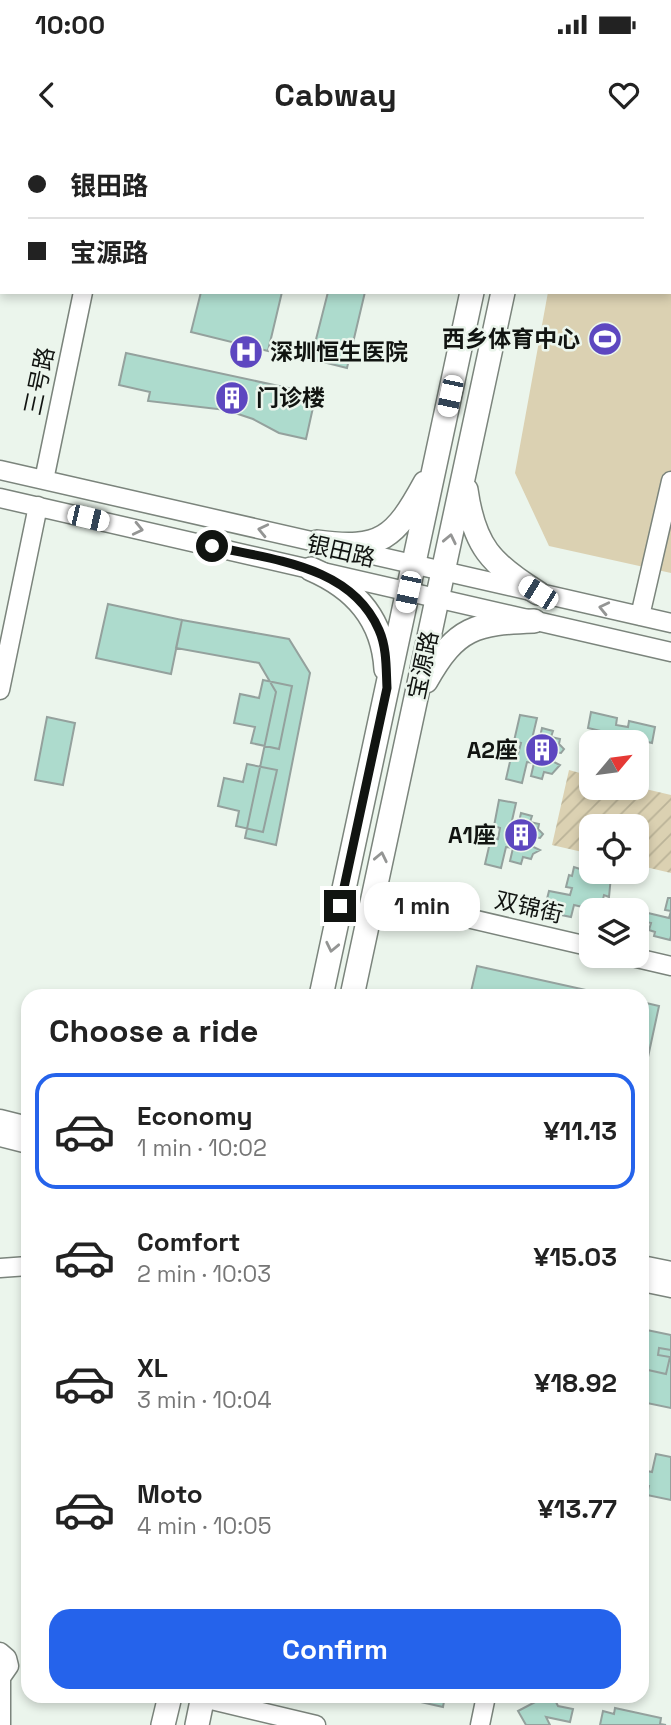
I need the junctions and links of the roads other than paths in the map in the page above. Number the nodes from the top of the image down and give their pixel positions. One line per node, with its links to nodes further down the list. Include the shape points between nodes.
1 (83, 294): 7 (street, 三号路)
2 (472, 294): 4 (main road, 宝源路)
3 (503, 294): 6 (main road, 宝源路)
4 (440, 448): 11 (main road, via 408,512 385,537 349,547); 12 (main road, 宝源路)
5 (0, 470): 7 (street, 银田路)
6 (463, 476): 14 (main road, 宝源路, one-way to 6); 16 (main road, via 470,520 484,550 504,571)
7 (44, 480): 11 (street, 银田路, one-way to 7)
8 (671, 481): 18 (street)
9 (0, 498): 10 (street, 银田路)
10 (38, 506): 13 (street, 银田路, one-way to 13); 23 (street)
11 (317, 542): 12 (street, 银田路)
12 (414, 565): 14 (street, 银田路); 15 (main road, 宝源路)
13 (311, 569): 15 (street, 银田路); 22 (main road, via 348,590 371,614 385,652)
14 (443, 571): 16 (street, 银田路); 17 (main road, 宝源路)
15 (408, 592): 17 (street, 银田路); 22 (main road, 宝源路)
16 (538, 593): 18 (street, 银田路, one-way to 16)
17 (437, 598): 19 (street, 银田路); 24 (main road, 宝源路)
18 (640, 616): 20 (street, 银田路)
19 (534, 621): 21 (street, 银田路); 24 (main road, via 484,624 469,631 443,653)
20 (671, 623)
21 (671, 652)
22 (387, 688): 29 (main road, 宝源路, one-way to 29)
23 (0, 690)
24 (415, 702): 25 (main road, 宝源路, one-way to 24)
25 (373, 896): 26 (street, 双锦街); 30 (main road, 宝源路)
26 (579, 944)
27 (649, 960): 28 (street)
28 (671, 965)
29 (322, 989)
30 (353, 989)
31 (0, 1119): 32 (street)
32 (21, 1124)
33 (0, 1138): 34 (street)
34 (21, 1142)
35 (21, 1266): 37 (street)
36 (649, 1266): 38 (street)
37 (0, 1268)
38 (671, 1271)
39 (649, 1283): 40 (street)
40 (671, 1288)
41 (0, 1652): 42 (street, via 9,1666)
42 (0, 1679): 47 (street)
43 (168, 1703): 48 (main road)
44 (202, 1703): 49 (main road)
45 (227, 1703): 50 (street)
46 (485, 1703): 51 (street)
47 (1, 1725)
48 (163, 1725)
49 (197, 1725)
50 (316, 1725)
51 (480, 1725)

